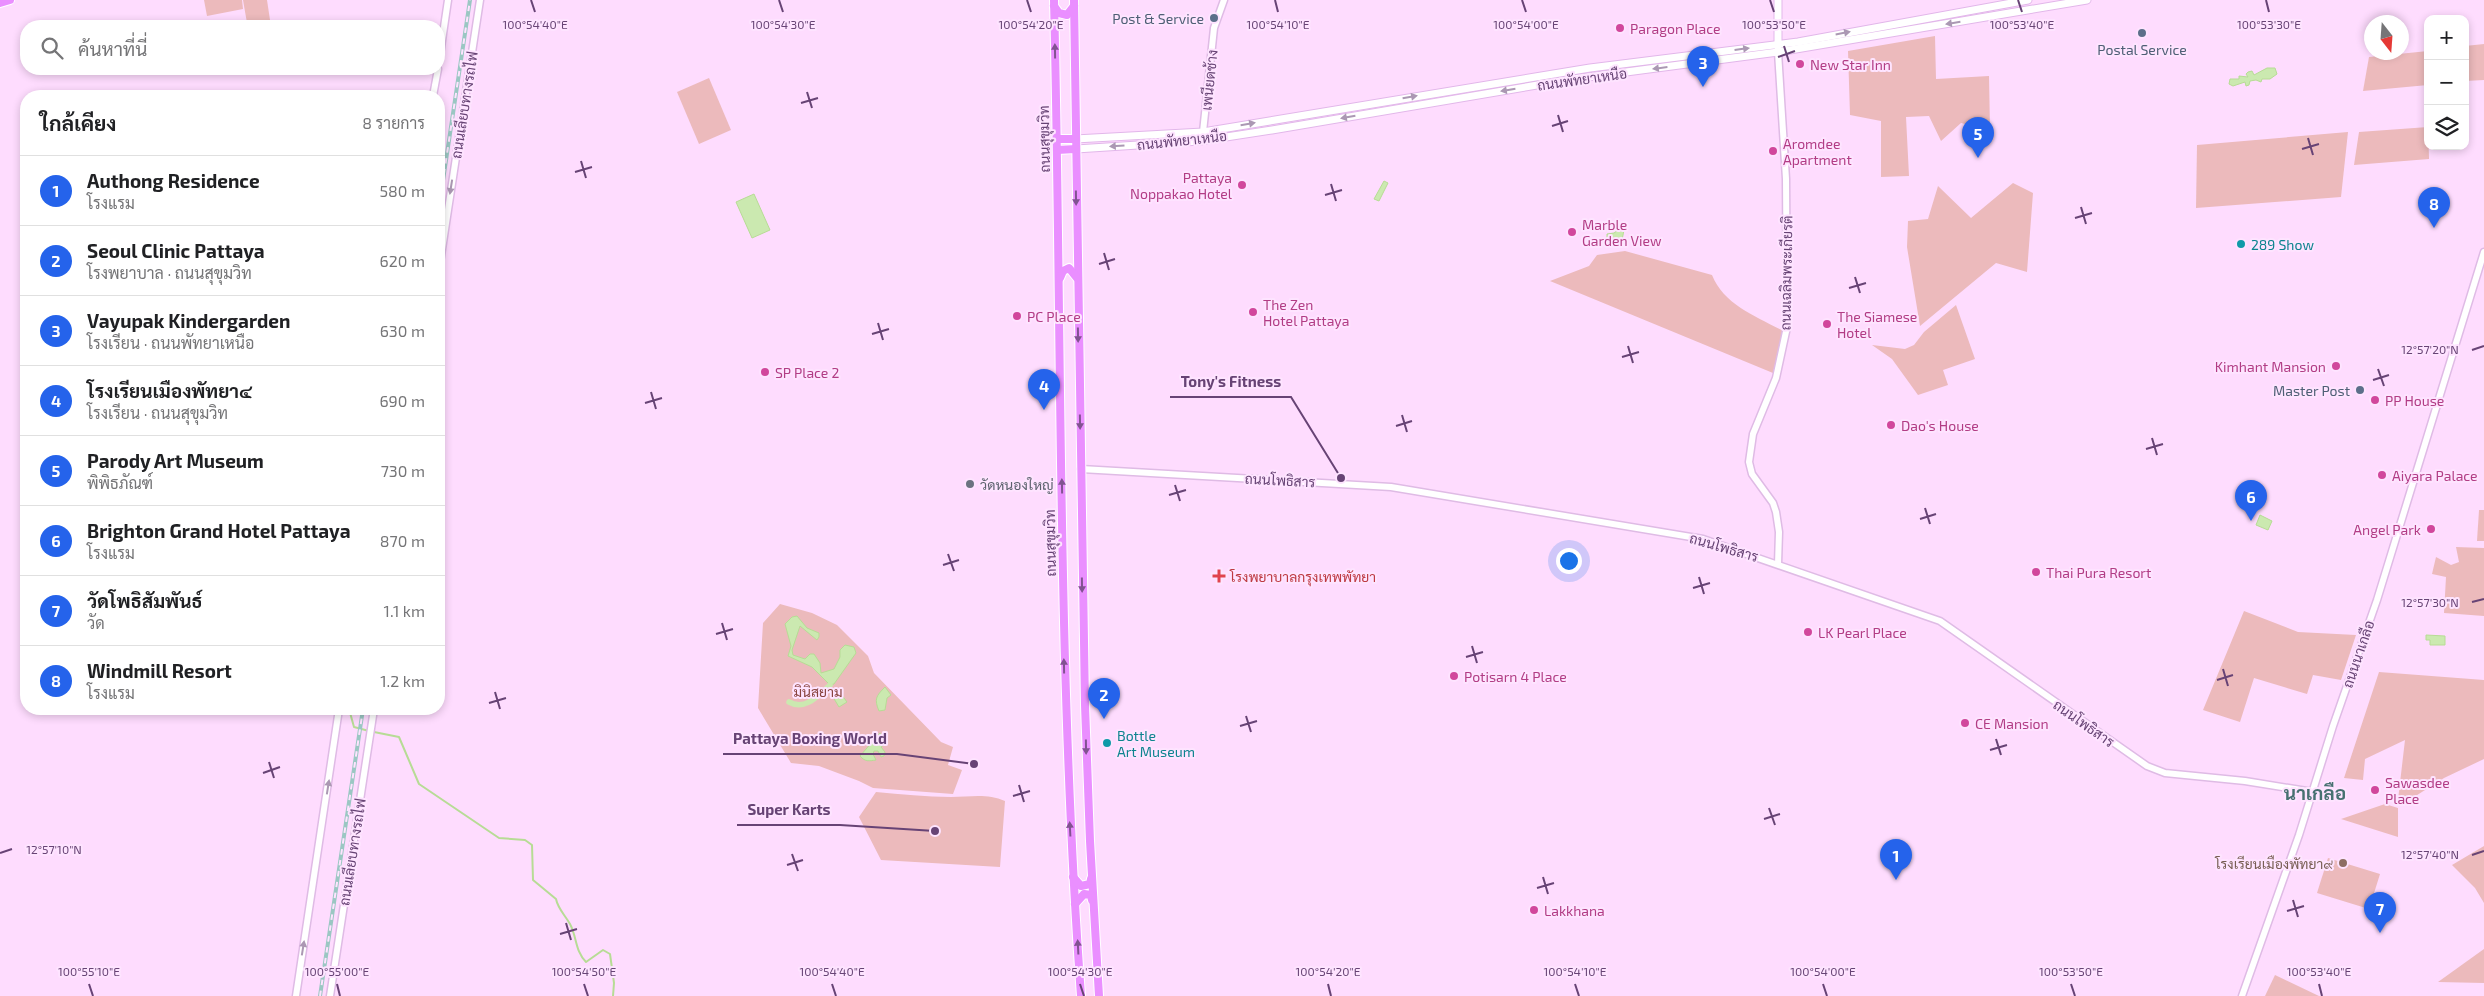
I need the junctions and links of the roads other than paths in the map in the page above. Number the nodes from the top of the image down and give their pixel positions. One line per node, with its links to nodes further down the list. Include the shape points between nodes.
1 (10, 0): 8 (highway)
2 (448, 0): 11 (street)
3 (480, 0): 20 (street, ถนนเลียบทางรถไฟ, one-way to 20)
4 (1224, 0): 15 (street, เพนียดช้าง, via 1214,28)
5 (1778, 0): 12 (main road, ถนนเฉลิมพระเกียรติ)
6 (2028, 0): 12 (main road, ถนนพัทยาเหนือ, one-way to 6)
7 (2087, 0): 12 (main road, ถนนพัทยาเหนือ, one-way to 12)
8 (0, 3)
9 (1054, 3): 10 (highway, via 1059,13 1067,14); 16 (highway, ถนนสุขุมวิท, one-way to 9)
10 (1074, 3): 17 (highway)
11 (445, 20)
12 (1778, 49): 15 (main road, ถนนพัทยาเหนือ, one-way to 12, via 1580,69); 18 (main road, ถนนพัทยาเหนือ, one-way to 18, via 1573,79 1200,141); 25 (street, ถนนเฉลิมพระเกียรติ, via 1786,186 1787,327 1776,378 1753,434 1749,462 1752,474 1776,512 1780,540)
13 (437, 75): 14 (street)
14 (434, 90)
15 (1203, 132): 17 (main road, ถนนพัทยาเหนือ)
16 (1057, 139): 17 (highway); 19 (highway, ถนนสุขุมวิท)
17 (1075, 139): 18 (highway)
18 (1076, 149): 19 (highway); 22 (highway, one-way to 22)
19 (1057, 150): 23 (highway, ถนนสุขุมวิท)
20 (445, 230)
21 (2484, 252): 28 (street, ถนนนาเกลือ, via 2397,537)
22 (1078, 279): 23 (highway, via 1069,268 1063,271); 24 (highway, one-way to 24)
23 (1059, 280): 29 (highway, ถนนสุขุมวิท, one-way to 23, via 1064,675)
24 (1081, 469): 25 (street, ถนนโพธิสาร, via 1391,486 1700,538); 30 (highway, one-way to 30)
25 (1778, 564): 28 (street, ถนนโพธิสาร, via 1940,621 2147,766 2165,773)
26 (339, 715): 33 (street, one-way to 26)
27 (373, 715): 34 (street, ถนนเลียบทางรถไฟ)
28 (2313, 792): 37 (street, ถนนนาเกลือ)
29 (1073, 877): 30 (highway, via 1085,887); 32 (highway, ถนนสุขุมวิท)
30 (1092, 877): 31 (highway)
31 (1094, 902): 32 (highway, via 1090,895 1084,894); 36 (highway)
32 (1075, 904): 35 (highway, ถนนสุขุมวิท, one-way to 32)
33 (296, 996)
34 (330, 996)
35 (1081, 996)
36 (1099, 996)
37 (2242, 996)

